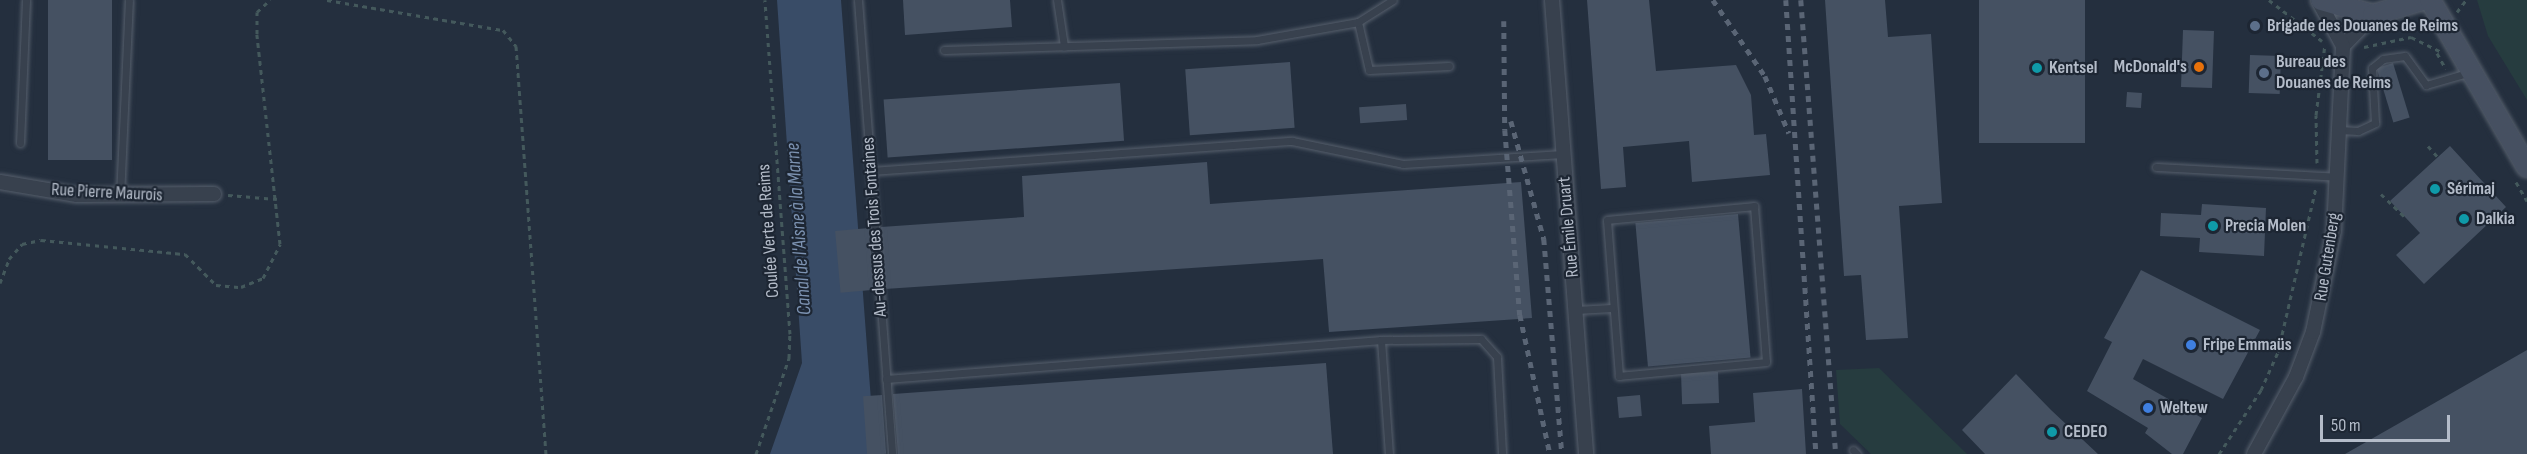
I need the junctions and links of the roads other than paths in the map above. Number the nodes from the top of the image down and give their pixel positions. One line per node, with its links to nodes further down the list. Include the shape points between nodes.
1 (26, 0): 18 (lane)
2 (129, 0): 26 (lane)
3 (858, 0): 22 (lane, Au-dessus des Trois Fontaines)
4 (1057, 0): 12 (lane)
5 (1393, 0): 11 (lane)
6 (1552, 0): 19 (street, Rue Émile Druart)
7 (2319, 0): 10 (street); 13 (street)
8 (2422, 0): 10 (street)
9 (2430, 0): 16 (street)
10 (2373, 15): 13 (street)
11 (1358, 22): 12 (lane, via 1257,40); 15 (lane, via 1369,69)
12 (1064, 46): 14 (lane)
13 (2343, 46): 17 (street, Rue Gutenberg)
14 (944, 50)
15 (1449, 66)
16 (2471, 72): 17 (lane, via 2426,85 2405,56 2383,59 2372,68 2375,123 2358,131); 21 (street)
17 (2339, 130): 23 (street, Rue Gutenberg)
18 (20, 143)
19 (1563, 154): 22 (lane, via 1403,164 1292,141); 28 (street, Rue Émile Druart)
20 (2156, 166): 23 (lane)
21 (2527, 167)
22 (871, 171): 30 (lane, Au-dessus des Trois Fontaines)
23 (2338, 177): 35 (street, Rue Gutenberg, via 2320,308 2296,377)
24 (0, 182): 26 (street, Rue Pierre Maurois)
25 (214, 194): 26 (street, Rue Pierre Maurois)
26 (120, 196)
27 (1612, 308): 27 (lane, via 1607,220 1754,206 1766,362 1619,376); 28 (lane)
28 (1576, 310): 34 (street, Rue Émile Druart)
29 (1381, 340): 30 (lane); 32 (lane); 33 (lane, via 1481,339 1497,357)
30 (886, 379): 31 (lane, Au-dessus des Trois Fontaines)
31 (892, 454)
32 (1389, 454)
33 (1502, 454)
34 (1586, 454)
35 (2254, 454)

